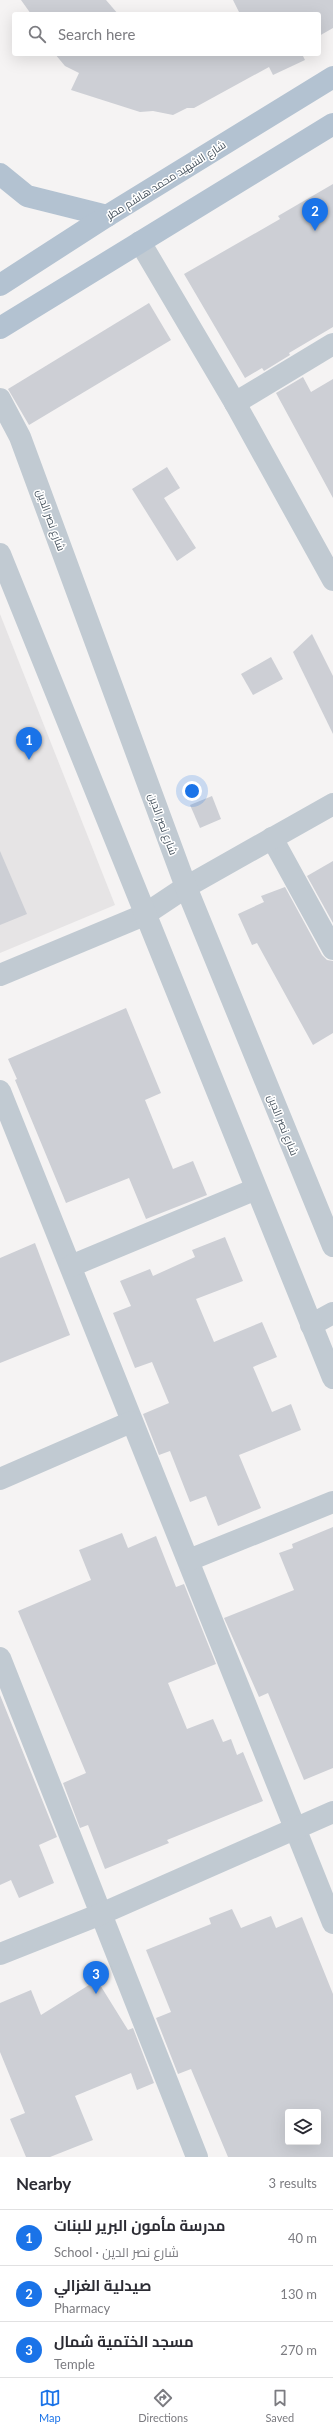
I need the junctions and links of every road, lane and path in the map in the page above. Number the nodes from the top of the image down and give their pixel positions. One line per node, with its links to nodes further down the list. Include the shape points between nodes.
1 (333, 77): 4 (main road, شارع الشهيد محمد هاشم مطر)
2 (333, 124): 5 (main road)
3 (0, 174): 4 (main road, via 27,196)
4 (107, 216): 6 (main road, شارع الشهيد محمد هاشم مطر)
5 (140, 242): 7 (main road); 10 (street)
6 (0, 285)
7 (0, 328)
8 (333, 344): 10 (street)
9 (0, 399): 15 (street, شارع نصر الدين, via 20,437)
10 (235, 403): 12 (street)
11 (0, 554): 16 (street)
12 (333, 580)
13 (333, 804): 14 (street)
14 (272, 838): 15 (street); 17 (street)
15 (186, 887): 16 (street); 21 (street, شارع نصر الدين)
16 (144, 915): 18 (street); 20 (street)
17 (333, 949)
18 (0, 975)
19 (0, 1091): 22 (street)
20 (256, 1189): 22 (street); 24 (street)
21 (333, 1246)
22 (71, 1266): 26 (street)
23 (333, 1313): 24 (street)
24 (311, 1325): 25 (street)
25 (333, 1378)
26 (131, 1422): 27 (street); 29 (street)
27 (0, 1479)
28 (333, 1502): 29 (street)
29 (189, 1560): 32 (street)
30 (0, 1658): 33 (street)
31 (333, 1812): 32 (street)
32 (296, 1829): 33 (street); 34 (street)
33 (101, 1914): 35 (street); 36 (street)
34 (333, 1923)
35 (0, 1954)
36 (197, 2157)

